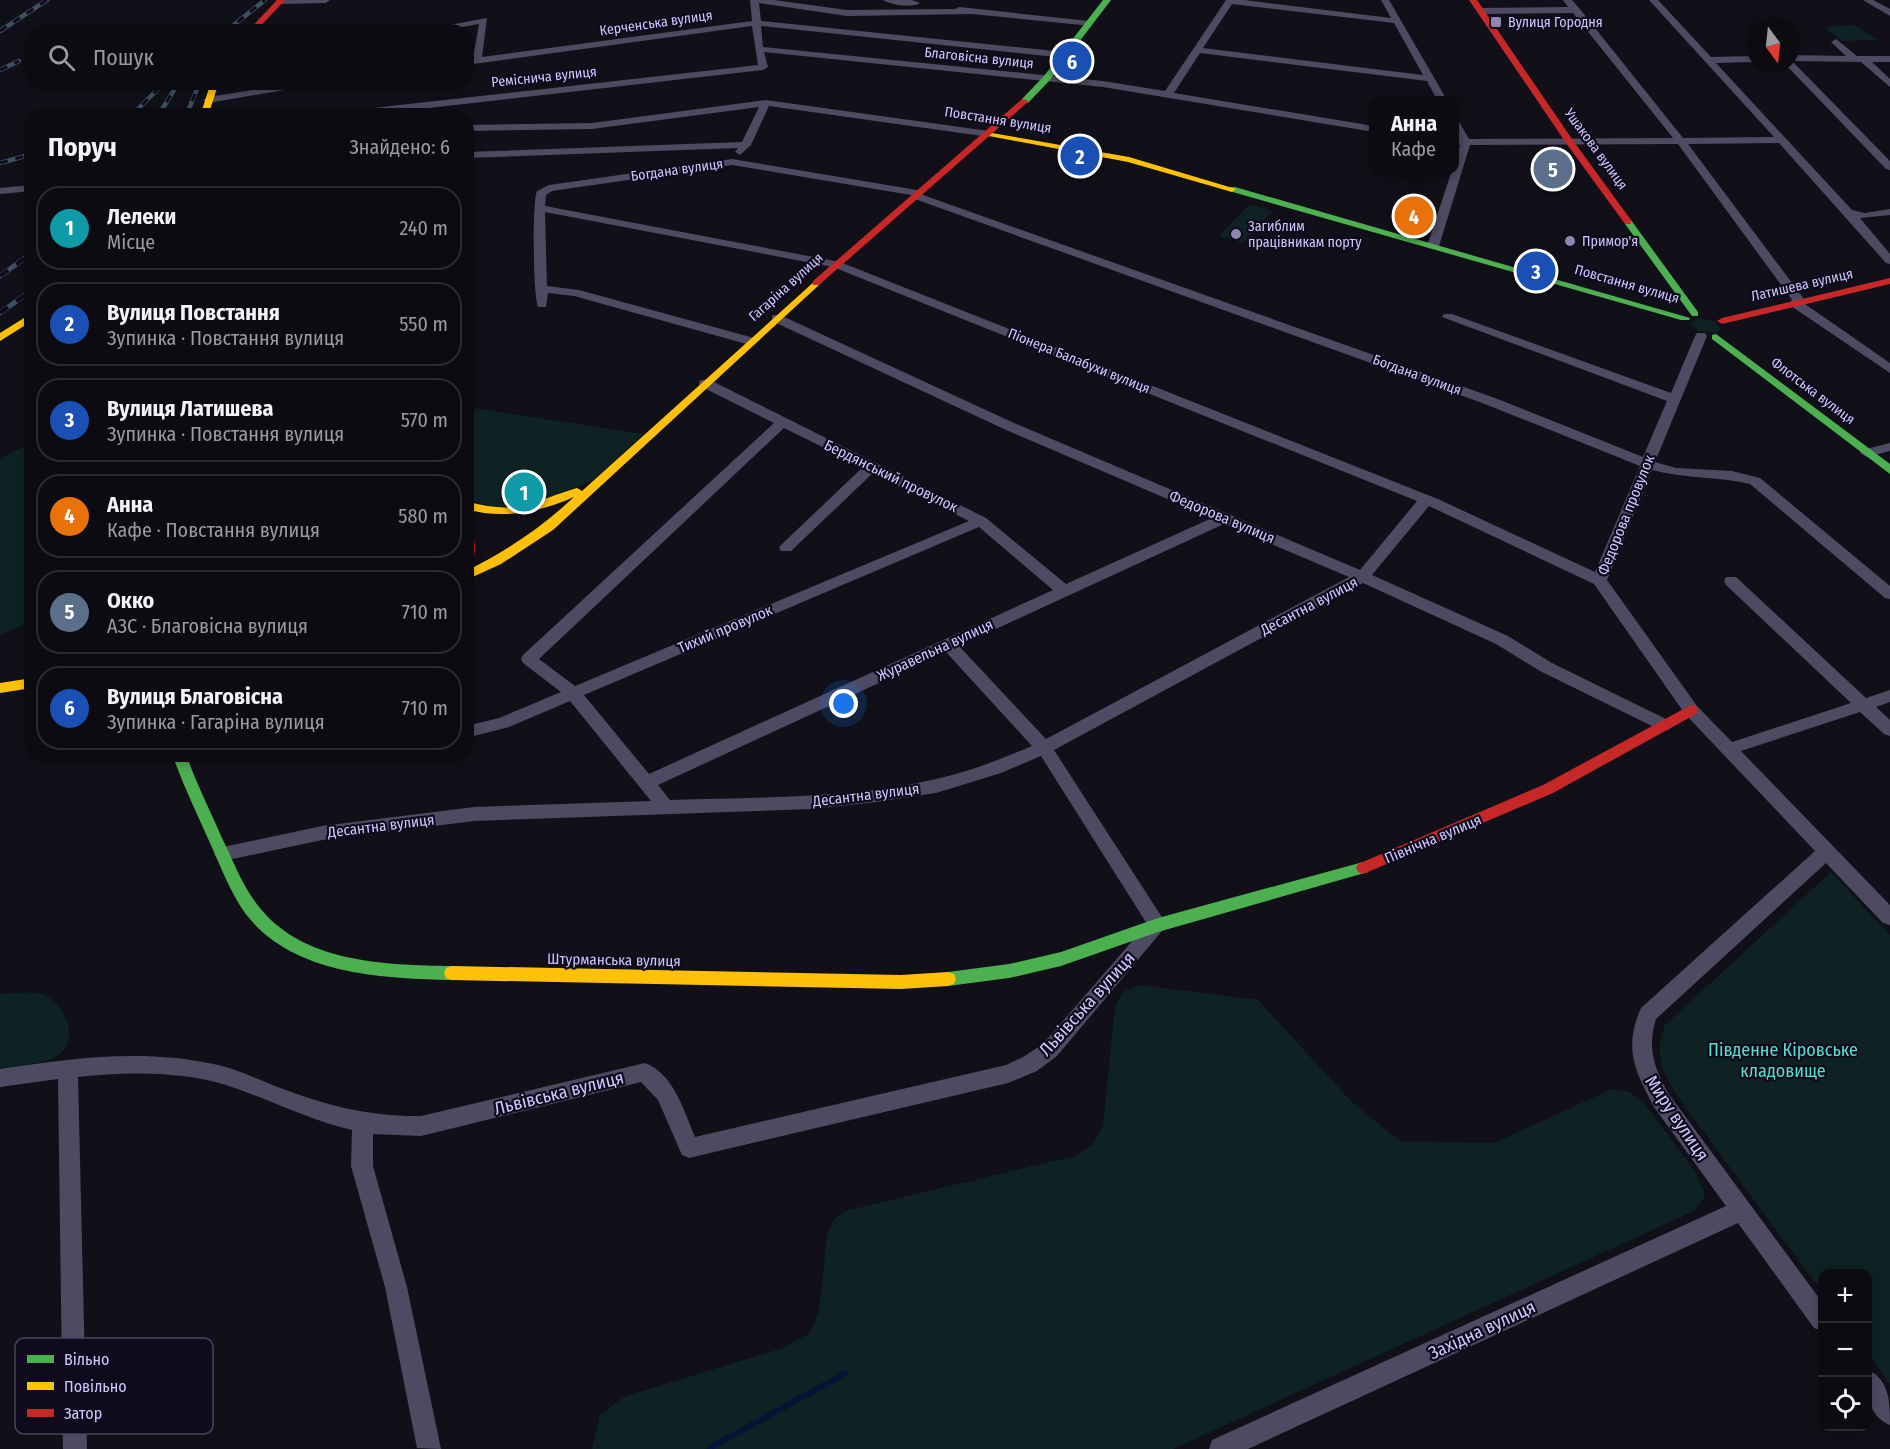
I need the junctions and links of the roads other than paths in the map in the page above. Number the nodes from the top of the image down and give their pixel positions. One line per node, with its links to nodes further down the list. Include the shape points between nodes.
1 (326, 0): 10 (street)
2 (754, 0): 13 (street, via 847,13); 16 (street)
3 (887, 0): 13 (street)
4 (1107, 0): 19 (street, Гагаріна вулиця)
5 (1230, 0): 15 (street); 22 (street)
6 (1385, 0): 15 (street)
7 (1567, 0): 12 (street)
8 (1653, 0): 29 (street)
9 (1867, 0): 14 (street)
10 (280, 1): 17 (street)
11 (1477, 6): 12 (street); 47 (street, Ушакова вулиця)
12 (1576, 10): 48 (street)
13 (970, 12): 19 (street)
14 (1890, 13)
15 (1397, 21): 33 (street)
16 (757, 23): 21 (street); 23 (street, Керченська вулиця); 28 (street, Керченська вулиця)
17 (258, 24)
18 (461, 24): 28 (street, via 484,20)
19 (1089, 24): 23 (street, Гагаріна вулиця)
20 (1836, 42): 25 (street)
21 (759, 49): 32 (street, Благовісна вулиця); 42 (street, Реміснича вулиця, via 763,67)
22 (1197, 50): 33 (street); 37 (street)
23 (1065, 55): 32 (street, Гагаріна вулиця)
24 (1800, 58): 25 (street)
25 (1859, 58): 27 (street); 34 (street)
26 (1746, 59): 29 (street)
27 (1890, 59)
28 (477, 60): 30 (street, Керченська вулиця)
29 (1708, 60): 46 (street)
30 (474, 61)
31 (1798, 72): 53 (street)
32 (1047, 78): 37 (street, Благовісна вулиця); 45 (street, Гагаріна вулиця)
33 (1430, 79): 38 (street)
34 (1890, 84)
35 (212, 90): 39 (street)
36 (275, 90): 39 (street)
37 (1168, 94): 44 (street, Благовісна вулиця)
38 (1440, 96)
39 (208, 100): 41 (street)
40 (766, 103): 43 (street, Повстання вулиця, via 583,127); 45 (street, Повстання вулиця); 50 (street)
41 (206, 108)
42 (399, 108)
43 (474, 128)
44 (1369, 128)
45 (988, 134): 57 (street, Гагаріна вулиця); 61 (street, Повстання вулиця, via 1129,160)
46 (1780, 140): 48 (street); 60 (street)
47 (1569, 141): 48 (street); 49 (street); 69 (street, Ушакова вулиця)
48 (1680, 141): 66 (street)
49 (1460, 142)
50 (746, 145): 51 (street); 52 (street)
51 (474, 155)
52 (732, 162): 57 (street, Богдана вулиця); 58 (street, Богдана вулиця, via 549,188 541,193)
53 (1890, 167)
54 (1452, 174): 61 (street)
55 (24, 189): 56 (street)
56 (0, 191)
57 (918, 194): 63 (street, Гагаріна вулиця); 85 (street, Богдана вулиця, via 1490,401)
58 (539, 208): 63 (street, Піонера Балабухи вулиця); 65 (street)
59 (1890, 212): 60 (street)
60 (1857, 216): 62 (street)
61 (1433, 246): 69 (street, Повстання вулиця)
62 (1890, 261)
63 (836, 264): 71 (street, Гагаріна вулиця); 89 (street, Піонера Балабухи вулиця)
64 (1890, 281): 66 (street, Латишева вулиця)
65 (541, 289): 67 (street); 78 (street, via 575,293)
66 (1797, 303): 73 (street, Латишева вулиця); 79 (street)
67 (542, 304)
68 (24, 308): 74 (street)
69 (1690, 316): 73 (street, Повстання вулиця, via 1704,314); 75 (street, Ушакова вулиця, via 1684,322 1686,327)
70 (1448, 317): 81 (street)
71 (776, 318): 78 (street, Гагаріна вулиця); 91 (street, Федорова вулиця, via 1009,426)
72 (24, 321): 77 (street)
73 (1722, 321): 76 (street, via 1727,333)
74 (0, 325)
75 (1701, 336): 76 (street); 81 (street, Федорова провулок)
76 (1716, 337): 84 (street, Флотська вулиця)
77 (0, 338)
78 (750, 341): 80 (street, Гагаріна вулиця)
79 (1890, 369)
80 (705, 383): 82 (street, Бердянський провулок); 88 (street, Гагаріна вулиця)
81 (1675, 399): 85 (street, Федорова провулок)
82 (782, 422): 86 (street, Бердянський провулок); 103 (street, via 530,659)
83 (1890, 447): 84 (street)
84 (1867, 453): 87 (street, Флотська вулиця)
85 (1647, 464): 96 (street, Федорова провулок); 99 (street, Богдана вулиця, via 1676,472 1732,475 1755,481)
86 (871, 466): 92 (street, Бердянський провулок); 93 (street)
87 (1890, 470)
88 (599, 482): 90 (street, via 553,503 518,513); 94 (street, Гагаріна вулиця, via 527,543)
89 (1426, 500): 95 (street, Десантна вулиця); 96 (street, Піонера Балабухи вулиця)
90 (474, 508)
91 (1224, 518): 95 (street, Федорова вулиця); 98 (street, Журавельна вулиця)
92 (981, 521): 98 (street, Бердянський провулок); 103 (street, Тихий провулок)
93 (786, 548)
94 (474, 572)
95 (1362, 577): 107 (street, Федорова вулиця, via 1502,640 1546,667); 110 (street, Десантна вулиця)
96 (1599, 580): 106 (street, Федорова провулок)
97 (1731, 581): 105 (street)
98 (1064, 591): 100 (street, Журавельна вулиця)
99 (1890, 594)
100 (948, 644): 110 (street); 113 (street, Журавельна вулиця)
101 (24, 684): 102 (street)
102 (0, 687)
103 (573, 693): 108 (street, Тихий провулок, via 503,723); 113 (street)
104 (1890, 696): 105 (street)
105 (1862, 705): 109 (street); 111 (street)
106 (1691, 710): 107 (street, Північна вулиця); 111 (street)
107 (1664, 725): 118 (street, Північна вулиця, via 1548,789 1381,862)
108 (474, 730)
109 (1890, 730)
110 (1044, 748): 114 (street, Десантна вулиця, via 936,786 812,802); 118 (street)
111 (1729, 749): 115 (street)
112 (183, 762): 116 (street, Штурманська вулиця)
113 (646, 783): 114 (street)
114 (666, 807): 116 (street, Десантна вулиця, via 474,814 322,833)
115 (1827, 851): 117 (street); 122 (street, Миру вулиця, via 1648,1014 1640,1039 1644,1069 1661,1100)
116 (223, 854): 118 (street, Штурманська вулиця, via 245,900 263,923 287,942 315,955 371,969 901,982 956,978 1061,959)
117 (1890, 917)
118 (1158, 925): 121 (street, Львівська вулиця, via 1050,1050 1008,1074 689,1148 666,1094 645,1072 421,1126)
119 (68, 1068): 120 (street, Львівська вулиця); 121 (street, Львівська вулиця, via 165,1065 216,1073 316,1111); 124 (street)
120 (0, 1078)
121 (363, 1124): 128 (street, via 362,1166 396,1287)
122 (1742, 1210): 123 (street, Миру вулиця); 130 (street, Західна вулиця)
123 (1818, 1314)
124 (73, 1338)
125 (1872, 1388): 126 (street)
126 (1890, 1413)
127 (75, 1434): 129 (street)
128 (429, 1448)
129 (75, 1449)
130 (1221, 1449)

